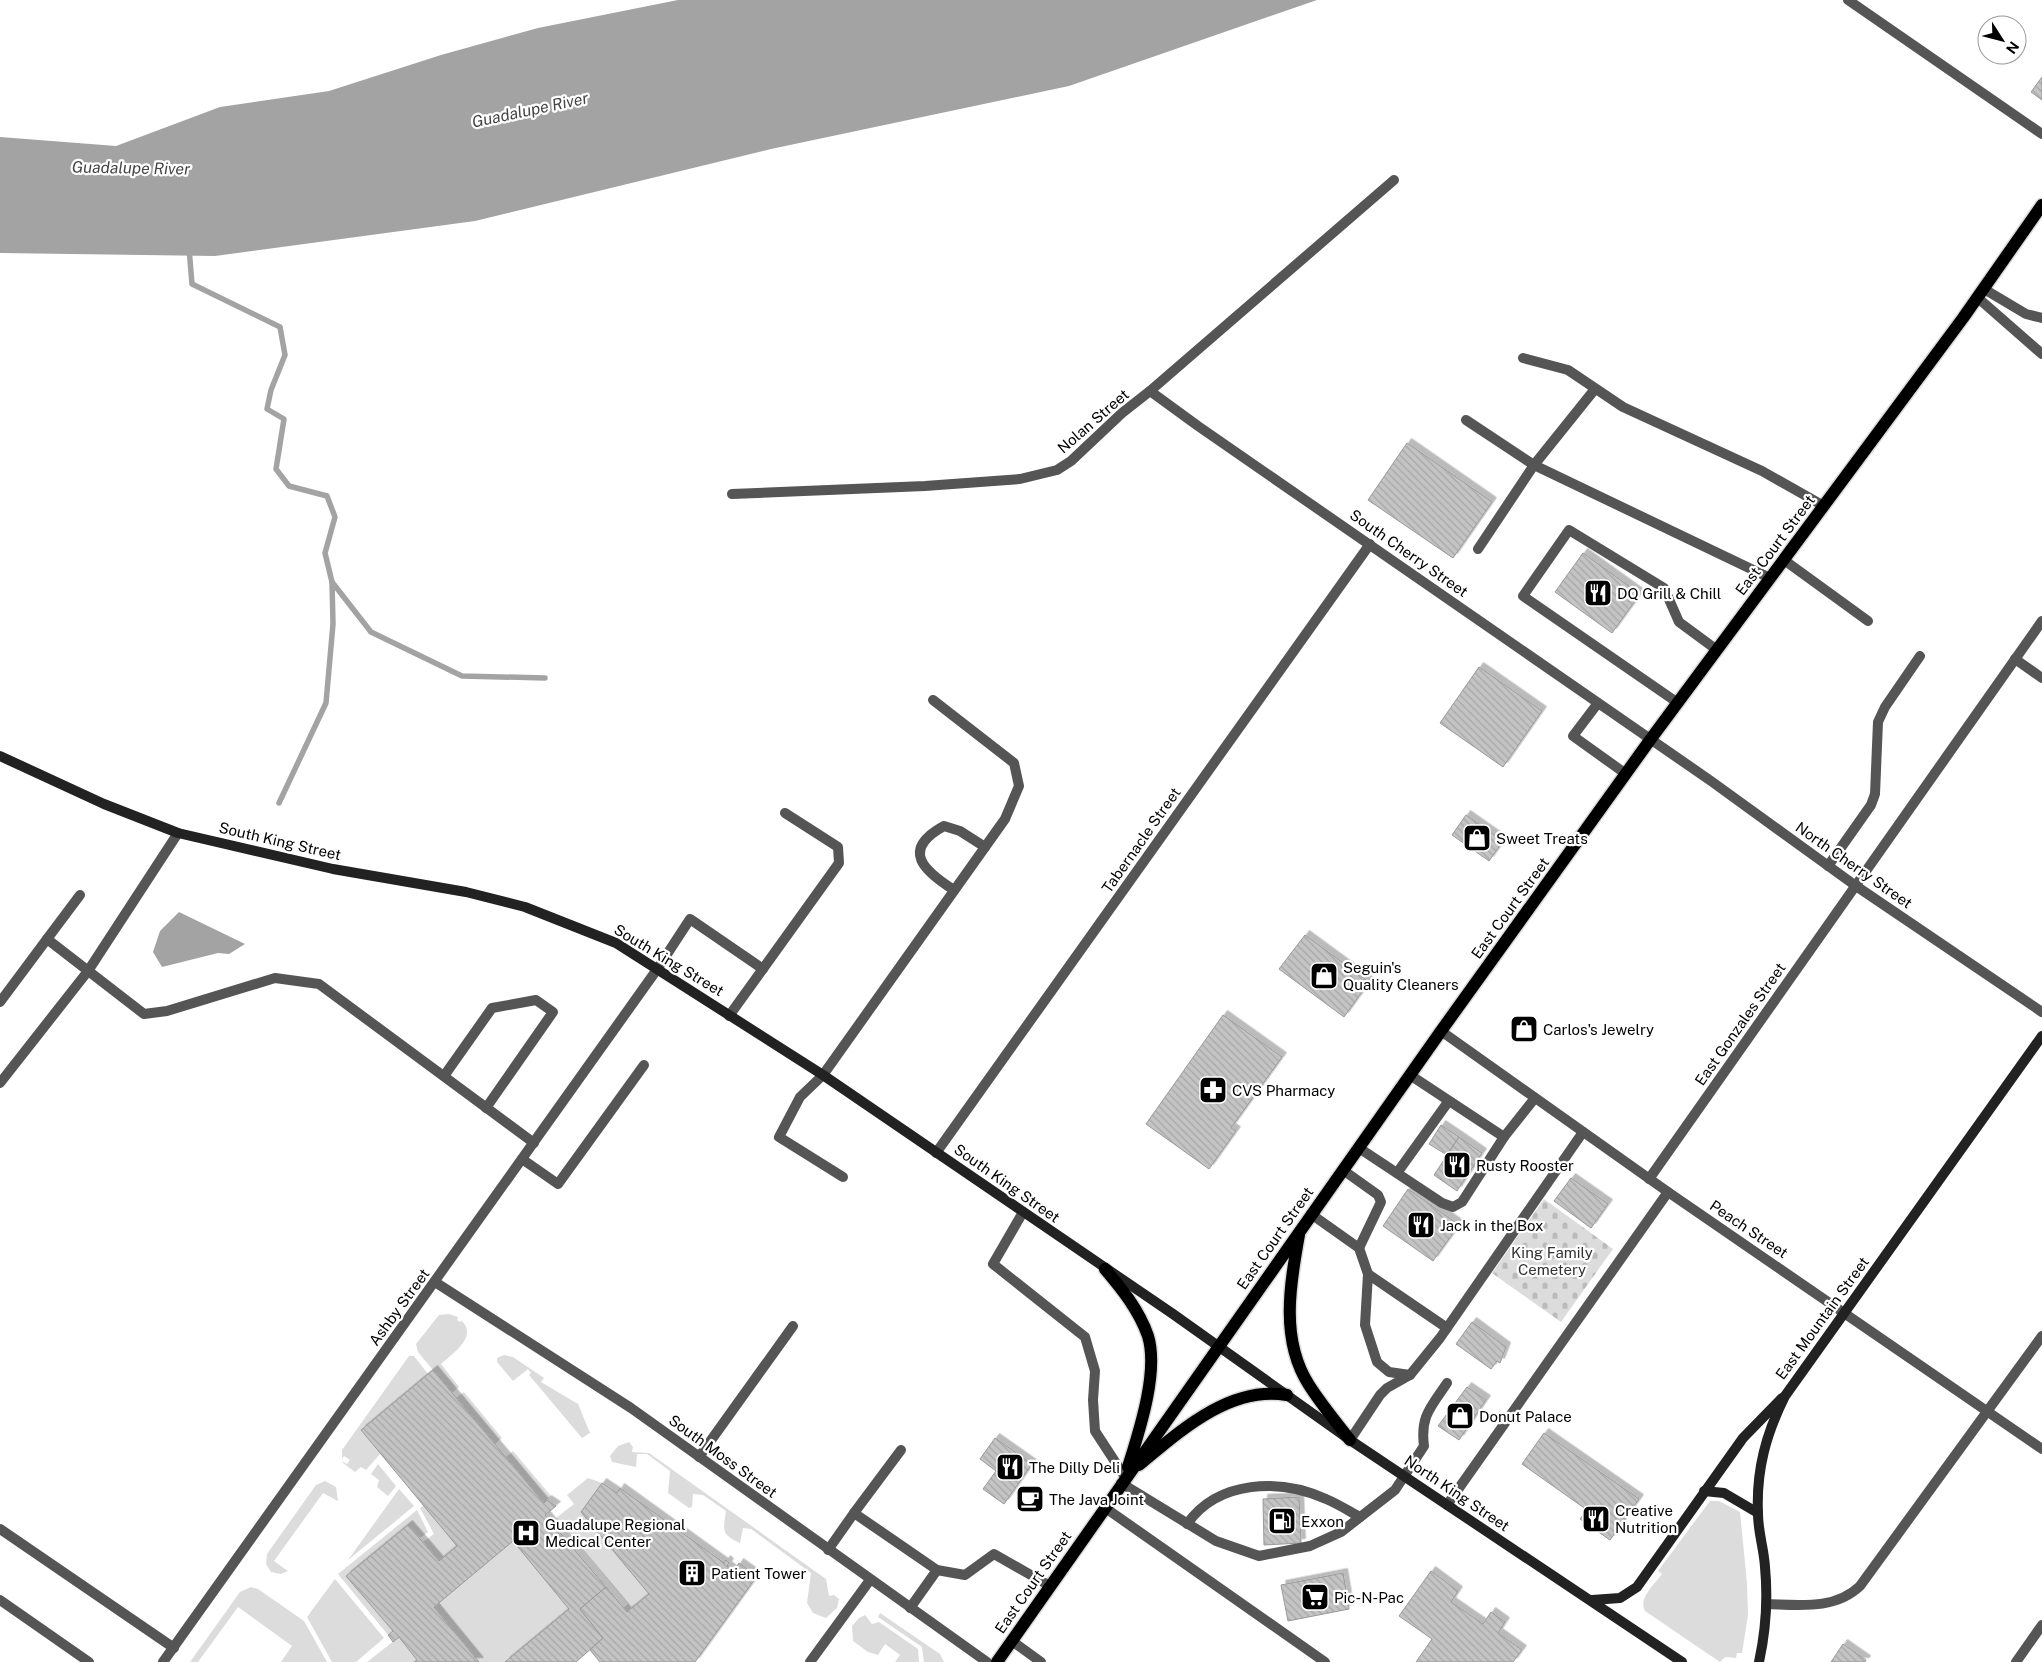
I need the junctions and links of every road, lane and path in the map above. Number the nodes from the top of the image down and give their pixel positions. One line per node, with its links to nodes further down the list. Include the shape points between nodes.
1 (1848, 0): 2 (street)
2 (2042, 134)
3 (1394, 180): 10 (street, Nolan Street)
4 (2042, 205): 5 (main road, East Court Street)
5 (1981, 293): 6 (street); 7 (street); 14 (main road, East Court Street)
6 (2042, 318)
7 (2042, 354)
8 (1524, 358): 9 (street, via 1568,370)
9 (1595, 389): 12 (street); 14 (street, via 1623,407 1762,471)
10 (1150, 391): 13 (street, Nolan Street, via 1057,470 1020,478 934,485); 15 (street, South Cherry Street)
11 (1466, 420): 12 (street)
12 (1534, 465): 16 (street); 18 (street)
13 (732, 494)
14 (1824, 506): 17 (main road, East Court Street)
15 (1370, 544): 27 (street, South Cherry Street); 59 (street, Tabernacle Street)
16 (1478, 549)
17 (1784, 560): 18 (main road, East Court Street); 19 (street)
18 (1770, 578): 21 (main road, East Court Street)
19 (1868, 620)
20 (2042, 621): 23 (street, East Gonzales Street)
21 (1717, 650): 26 (main road, East Court Street); 26 (street, via 1679,622 1664,588 1569,530 1522,596)
22 (1920, 656): 34 (street, via 1878,722 1875,794 1871,805)
23 (2015, 659): 24 (street); 35 (street, East Gonzales Street)
24 (2042, 678)
25 (933, 700): 33 (street, via 1014,763 1019,786 1005,818)
26 (1678, 703): 28 (main road, East Court Street)
27 (1598, 704): 28 (street, South Cherry Street); 30 (street, via 1573,736)
28 (1650, 740): 30 (main road, East Court Street); 34 (street, North Cherry Street)
29 (0, 756): 32 (main road, South King Street, via 104,804)
30 (1626, 774): 45 (main road, East Court Street)
31 (785, 813): 40 (street, via 838,847 839,863)
32 (178, 832): 39 (main road, South King Street, via 332,869 466,892 525,907 616,943); 41 (street)
33 (985, 847): 36 (street); 36 (street, via 960,831 944,826 932,833 921,846 921,862 933,877)
34 (1828, 866): 35 (street, North Cherry Street)
35 (1856, 886): 43 (street, North Cherry Street); 64 (street, East Gonzales Street)
36 (954, 890): 50 (street)
37 (80, 894): 38 (street)
38 (47, 940): 41 (street); 42 (street)
39 (658, 968): 40 (street, Ashby Street, via 690,919); 44 (main road, South King Street); 57 (street, Ashby Street)
40 (763, 968): 44 (street)
41 (88, 971): 49 (street, via 144,1014 167,1011 275,978 320,984); 51 (street)
42 (0, 1002)
43 (2042, 1012)
44 (730, 1016): 50 (main road, South King Street)
45 (1441, 1031): 48 (main road, East Court Street); 52 (street, Peach Street)
46 (2042, 1036): 73 (main road, East Mountain Street)
47 (644, 1065): 60 (street, via 558,1184)
48 (1410, 1075): 53 (street); 58 (main road, East Court Street)
49 (444, 1076): 54 (street); 54 (street, via 492,1008 536,1000 553,1012)
50 (823, 1076): 59 (main road, South King Street); 63 (street, via 800,1097 779,1137)
51 (0, 1083)
52 (1535, 1098): 55 (street, Peach Street); 56 (street)
53 (1448, 1102): 56 (street); 62 (street)
54 (486, 1108): 57 (street)
55 (1583, 1132): 64 (street, Peach Street); 75 (street)
56 (1504, 1137): 62 (street, via 1462,1202 1453,1207)
57 (534, 1143): 60 (street, Ashby Street)
58 (1359, 1148): 61 (main road, East Court Street); 62 (street)
59 (936, 1153): 66 (main road, South King Street)
60 (522, 1158): 72 (street, Ashby Street)
61 (1343, 1170): 67 (main road, East Court Street); 69 (street, via 1378,1195 1381,1202)
62 (1396, 1172)
63 (843, 1177)
64 (1649, 1179): 65 (street, Peach Street)
65 (1668, 1192): 73 (street, Peach Street); 90 (street)
66 (1023, 1212): 70 (main road, South King Street); 88 (street, via 993,1264 1086,1337 1095,1371 1095,1431)
67 (1311, 1214): 68 (main road, East Court Street); 69 (street)
68 (1300, 1231): 77 (main road, East Court Street); 83 (main road, via 1290,1291 1292,1342 1308,1384)
69 (1359, 1248): 71 (street)
70 (1105, 1268): 77 (main road, South King Street); 88 (main road, via 1139,1316 1150,1348 1151,1370 1137,1438)
71 (1368, 1274): 75 (street); 78 (street, via 1365,1325 1377,1362 1389,1372)
72 (435, 1282): 86 (street, South Moss Street, via 631,1408); 107 (street, Ashby Street)
73 (1845, 1312): 81 (main road, East Mountain Street); 82 (street, Peach Street)
74 (793, 1326): 86 (street)
75 (1447, 1328): 78 (street)
76 (2042, 1336): 82 (street)
77 (1218, 1346): 80 (main road, North King Street); 88 (main road, East Court Street)
78 (1410, 1375): 83 (street, via 1380,1395)
79 (1447, 1383): 87 (street, via 1427,1413 1422,1428 1424,1446)
80 (1288, 1395): 83 (main road, North King Street); 88 (main road, via 1252,1394 1218,1408 1188,1426)
81 (1785, 1396): 89 (main road, via 1743,1438); 93 (main road, East Mountain Street, via 1765,1440)
82 (1988, 1411): 84 (street, Peach Street); 103 (street, via 1860,1586 1849,1596 1831,1604)
83 (1350, 1440): 87 (main road, North King Street)
84 (2042, 1449)
85 (901, 1450): 92 (street)
86 (699, 1458): 97 (street, South Moss Street)
87 (1406, 1476): 90 (main road, North King Street); 94 (street, via 1395,1490)
88 (1123, 1480): 91 (main road, East Court Street); 95 (street)
89 (1704, 1491): 93 (main road, via 1724,1493); 102 (main road, via 1637,1587 1620,1598)
90 (1447, 1505): 102 (main road, North King Street)
91 (1104, 1507): 100 (main road, East Court Street); 114 (street)
92 (854, 1512): 97 (street); 98 (street)
93 (1758, 1513): 103 (main road, East Mountain Street)
94 (1360, 1517): 95 (street, via 1341,1532 1310,1546 1259,1556 1216,1541); 95 (street, via 1326,1498 1288,1487 1243,1488 1224,1493 1197,1510)
95 (1187, 1524)
96 (0, 1529): 107 (street)
97 (828, 1550): 99 (street, South Moss Street)
98 (937, 1570): 100 (street, via 965,1575 994,1554); 104 (street)
99 (870, 1580): 104 (street, South Moss Street); 110 (street)
100 (1050, 1586): 106 (main road, East Court Street)
101 (0, 1600): 108 (street)
102 (1591, 1600): 115 (main road, North King Street)
103 (1767, 1604): 116 (main road, East Mountain Street)
104 (910, 1608): 111 (street, South Moss Street)
105 (2042, 1625): 117 (street)
106 (1012, 1641): 112 (main road, East Court Street); 113 (street)
107 (174, 1648): 109 (street, Ashby Street)
108 (89, 1662)
109 (163, 1662)
110 (810, 1662)
111 (986, 1662)
112 (997, 1662)
113 (1041, 1662)
114 (1324, 1662)
115 (1682, 1662)
116 (1759, 1662)
117 (2016, 1662)

